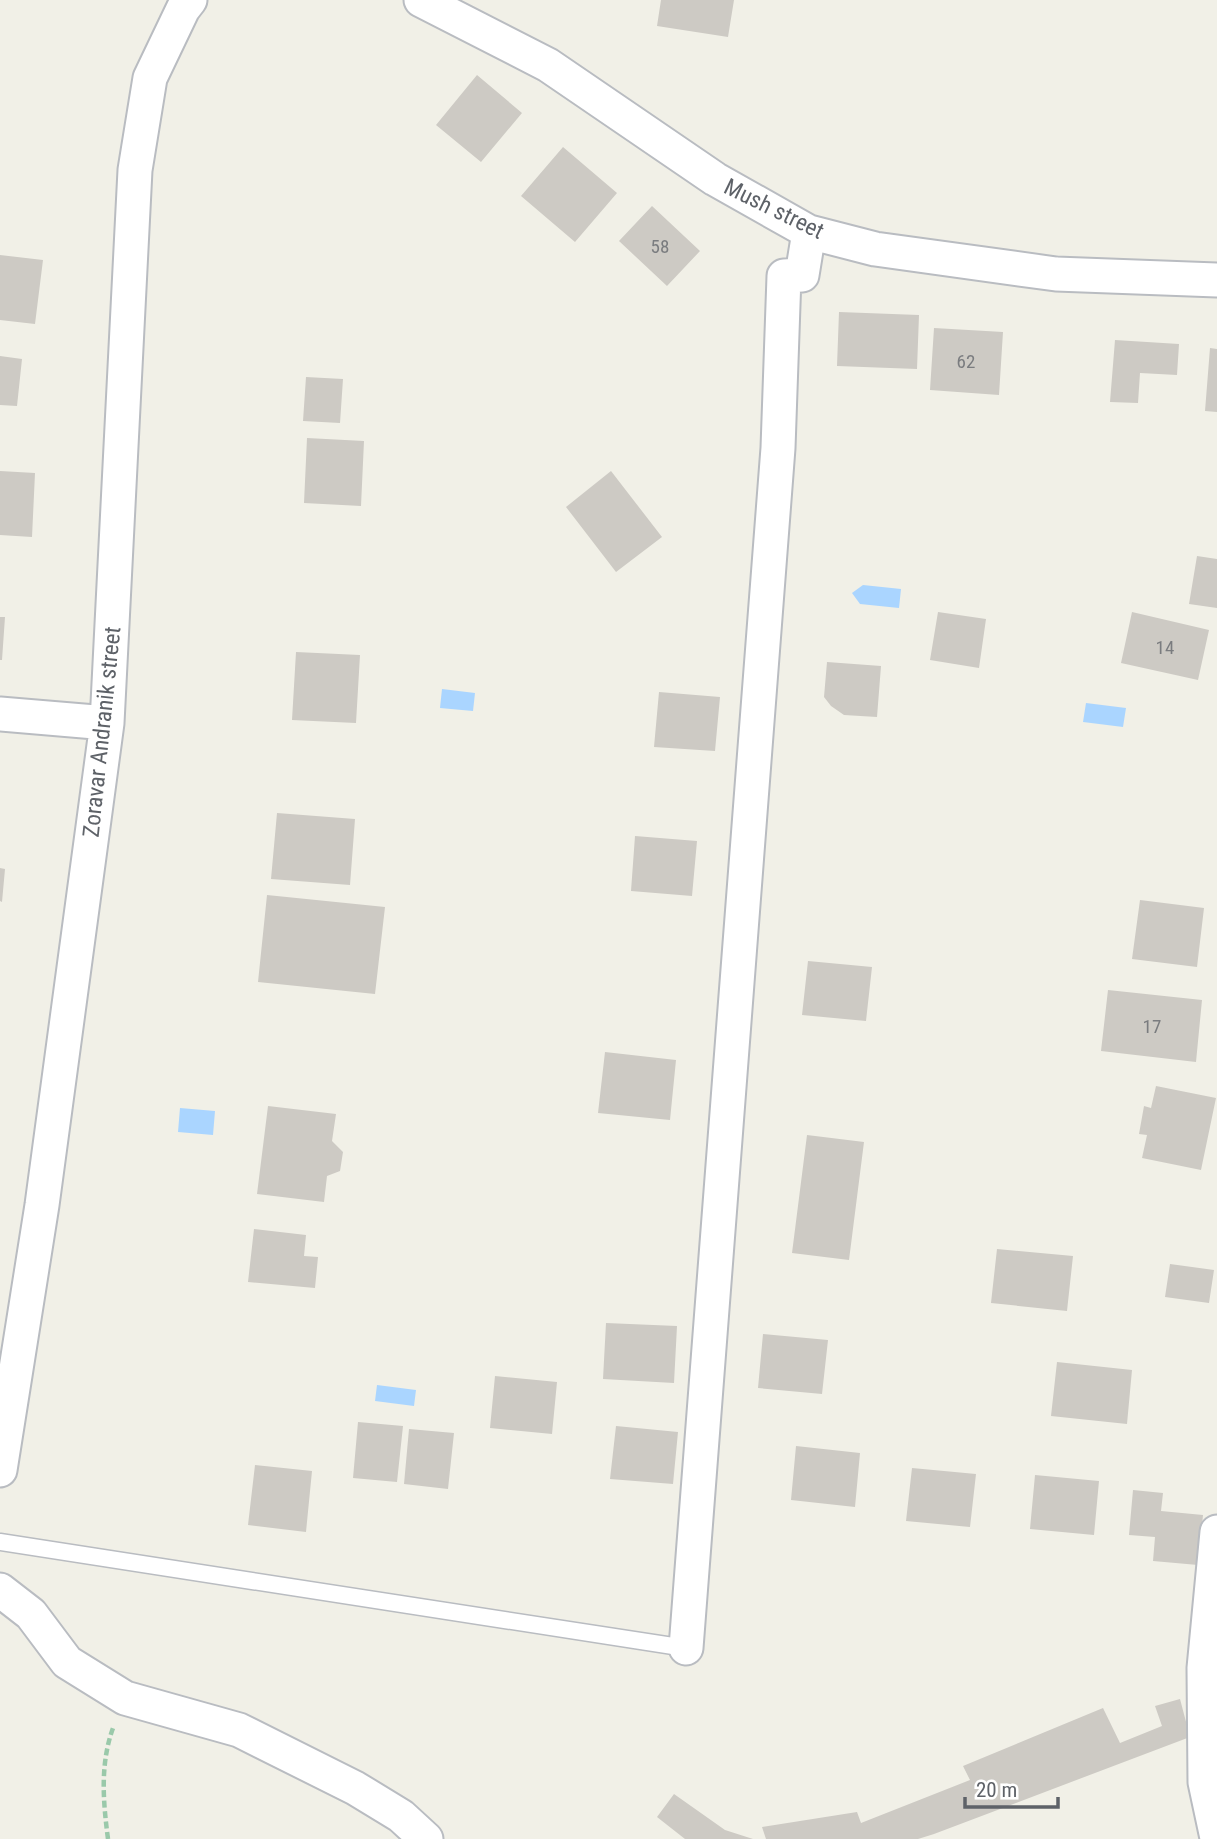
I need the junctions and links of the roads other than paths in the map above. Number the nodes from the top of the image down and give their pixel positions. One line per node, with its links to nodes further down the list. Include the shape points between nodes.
1 (190, 0): 6 (street, Zoravar Andranik street, via 150,78 135,170)
2 (421, 0): 3 (street, Mush street, via 548,65 715,179)
3 (810, 232): 4 (street, Mush street, via 875,248 1056,274); 11 (street, via 802,275 784,276 778,448)
4 (1217, 280)
5 (0, 714): 6 (street)
6 (107, 723): 7 (street, Zoravar Andranik street, via 42,1206)
7 (0, 1470)
8 (1217, 1532): 12 (street, via 1204,1668 1205,1782)
9 (0, 1542): 11 (lane)
10 (0, 1590): 13 (street, via 31,1614 67,1662 125,1698 239,1730 355,1788 401,1816)
11 (686, 1648)
12 (1217, 1838)
13 (426, 1839)

